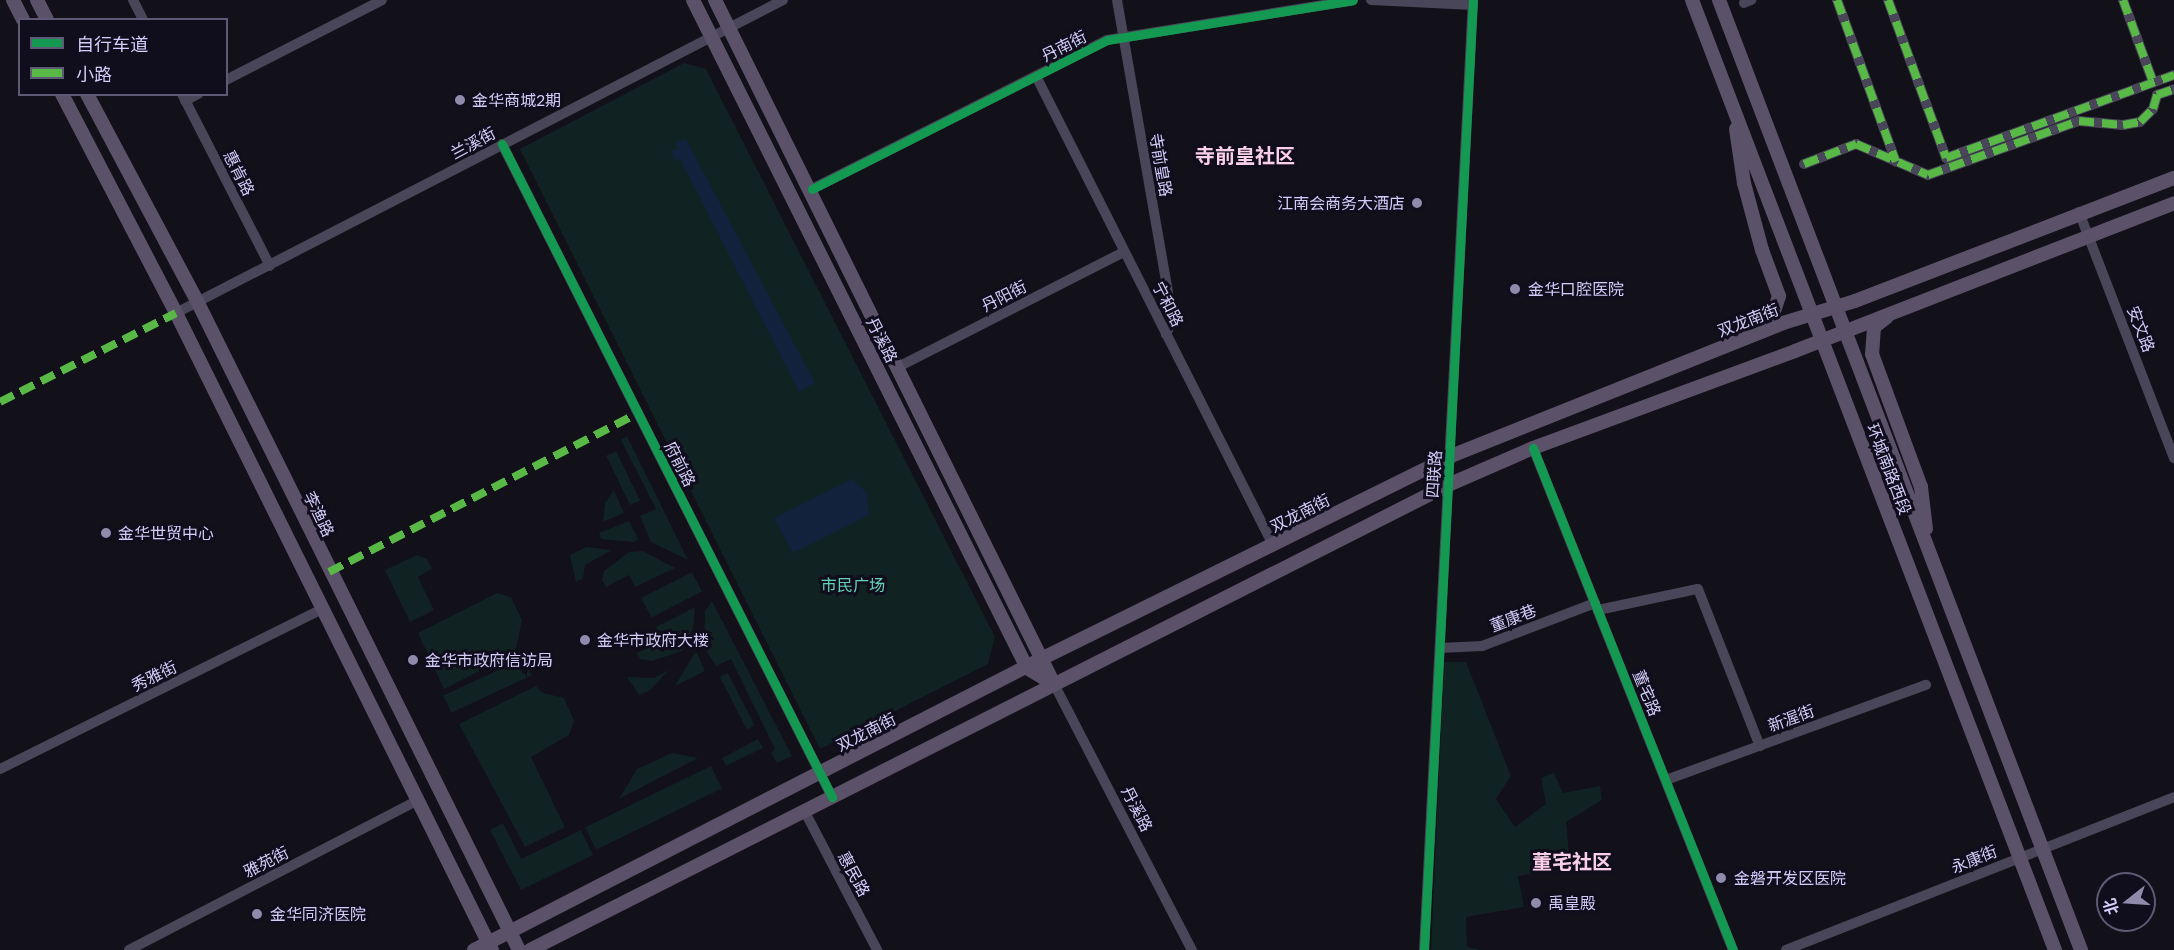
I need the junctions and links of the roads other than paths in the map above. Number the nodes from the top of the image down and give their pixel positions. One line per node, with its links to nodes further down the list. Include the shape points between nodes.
1 (13, 0): 17 (main road)
2 (37, 0): 18 (main road)
3 (133, 0): 19 (street)
4 (382, 0): 25 (street)
5 (693, 0): 21 (main road, 丹溪路)
6 (715, 0): 20 (main road, 丹溪路)
7 (783, 0): 20 (street, 兰溪街)
8 (1117, 0): 22 (street, 寺前皇路)
9 (1353, 0): 22 (street, 丹南街)
10 (1371, 0): 16 (street)
11 (1692, 0): 31 (main road, 环城南路西段)
12 (1719, 0): 43 (main road, 环城南路西段)
13 (1838, 0): 33 (street)
14 (1888, 0): 26 (street, via 1946,158)
15 (2123, 0): 26 (street)
16 (1473, 2): 53 (street, 四联路)
17 (22, 18)
18 (46, 18)
19 (142, 18)
20 (730, 28): 21 (street, 兰溪街); 36 (main road, 丹溪路)
21 (711, 36): 32 (street, 兰溪街); 62 (main road, 丹溪路)
22 (1123, 38): 24 (street, 丹南街, via 1107,40); 49 (street, 寺前皇路, via 1173,320)
23 (2174, 75): 26 (street)
24 (1036, 76): 36 (street, 丹南街); 40 (street, 宁和路)
25 (228, 79)
26 (2152, 82)
27 (2174, 89): 33 (street, via 2157,95 2153,109 2140,122 2123,125 2079,121 1928,175)
28 (63, 96): 45 (main road)
29 (88, 96): 42 (main road, 李渔路)
30 (183, 98): 41 (street, 惠肯路)
31 (1732, 103): 46 (main road, 环城南路西段); 48 (main road, via 1744,183 1779,296 1772,318)
32 (502, 144): 41 (street, 兰溪街); 67 (street, 府前路)
33 (1896, 162): 34 (street, via 1856,144)
34 (1804, 164)
35 (2174, 178): 38 (main road, 双龙南街)
36 (812, 189): 51 (main road, 丹溪路)
37 (2174, 203): 39 (main road)
38 (2079, 212): 39 (street, 安文路); 43 (main road, 双龙南街)
39 (2088, 234): 44 (main road); 54 (street, 安文路)
40 (1124, 252): 49 (street, 宁和路); 51 (street, 丹阳街)
41 (270, 266): 42 (street, 兰溪街)
42 (198, 303): 45 (street, 兰溪街); 75 (main road, 李渔路)
43 (1836, 307): 46 (main road, 双龙南街); 47 (main road, 环城南路西段)
44 (1893, 311): 47 (main road); 57 (main road, via 1874,327 1872,354 1921,487)
45 (176, 313): 59 (main road)
46 (1814, 314): 48 (main road, 双龙南街); 50 (main road, 环城南路西段)
47 (1845, 330): 50 (main road); 57 (main road, 环城南路西段)
48 (1761, 332): 53 (main road, 双龙南街)
49 (1166, 334): 56 (street, 宁和路)
50 (1822, 339): 52 (main road); 74 (main road, 环城南路西段)
51 (898, 367): 61 (main road, 丹溪路)
52 (1533, 448): 55 (main road); 58 (street, 董宅路)
53 (1451, 456): 55 (street, 四联路); 56 (main road, 双龙南街)
54 (2174, 458)
55 (1448, 485): 60 (street, 四联路); 63 (main road)
56 (1273, 545): 61 (main road, 双龙南街)
57 (1928, 549): 73 (main road, 环城南路西段)
58 (1596, 606): 60 (street, 董康巷, via 1482,646); 65 (street, 董康巷, via 1698,589); 68 (street, 董宅路)
59 (321, 610): 66 (street, 秀雅街); 71 (main road)
60 (1440, 648): 83 (street, 四联路)
61 (1041, 659): 62 (main road, 双龙南街); 63 (main road, 丹溪路)
62 (1027, 668): 63 (main road); 67 (main road, 双龙南街)
63 (1054, 684): 69 (main road); 82 (street, 丹溪路)
64 (1926, 685): 65 (street, 新渥街)
65 (1760, 746): 68 (street, 新渥街)
66 (0, 769)
67 (820, 774): 69 (street, 府前路); 75 (main road, 双龙南街)
68 (1666, 780): 84 (street, 董宅路)
69 (832, 797): 72 (main road)
70 (2174, 797): 73 (street, 永康街)
71 (417, 801): 76 (main road); 77 (street, 雅苑街)
72 (805, 812): 80 (main road); 81 (street, 惠民路)
73 (2042, 848): 74 (street, 永康街); 87 (main road, 环城南路西段)
74 (2019, 857): 85 (street, 永康街); 86 (main road, 环城南路西段)
75 (511, 933): 76 (main road, 双龙南街); 79 (main road, 李渔路)
76 (490, 946): 78 (main road, 双龙南街)
77 (129, 950)
78 (474, 950)
79 (519, 950)
80 (530, 950)
81 (877, 950)
82 (1192, 950)
83 (1424, 950)
84 (1733, 950)
85 (1786, 950)
86 (2055, 950)
87 (2081, 950)

